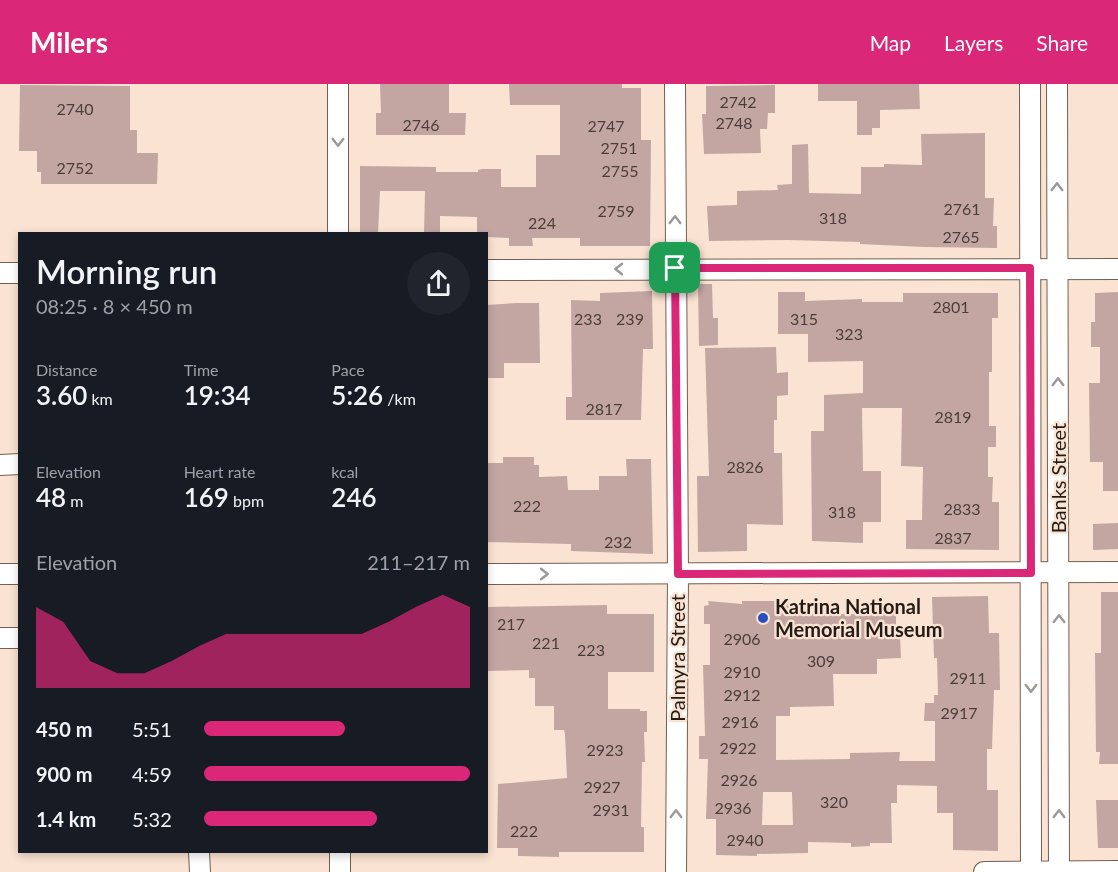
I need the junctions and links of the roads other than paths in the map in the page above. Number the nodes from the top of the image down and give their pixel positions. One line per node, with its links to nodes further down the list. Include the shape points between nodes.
1 (338, 84): 5 (street, one-way to 5)
2 (675, 84): 6 (street, Palmyra Street, one-way to 2)
3 (1030, 84): 7 (street, Banks Street)
4 (1057, 84): 8 (street, Banks Street, one-way to 4)
5 (338, 232)
6 (675, 268): 7 (street); 10 (street, one-way to 10); 21 (street, Palmyra Street)
7 (1030, 268): 8 (street); 15 (street, Banks Street)
8 (1058, 269): 9 (street); 16 (street, Banks Street, one-way to 8)
9 (1118, 269)
10 (488, 270)
11 (0, 273): 12 (street)
12 (18, 273)
13 (18, 464): 14 (street)
14 (0, 465)
15 (1031, 573): 16 (street); 21 (street); 32 (street, Banks Street, one-way to 32)
16 (1058, 573): 17 (street); 26 (street, Banks Street, one-way to 16)
17 (1118, 573)
18 (0, 574): 19 (street)
19 (18, 574)
20 (488, 574): 21 (street, one-way to 21)
21 (678, 574): 30 (street, Palmyra Street, one-way to 21)
22 (18, 638): 23 (street)
23 (0, 639)
24 (199, 853): 28 (street)
25 (340, 853): 29 (street)
26 (1059, 871): 27 (street); 32 (street)
27 (1118, 871)
28 (200, 872)
29 (340, 872)
30 (676, 872)
31 (984, 872): 32 (street)
32 (1031, 872)

